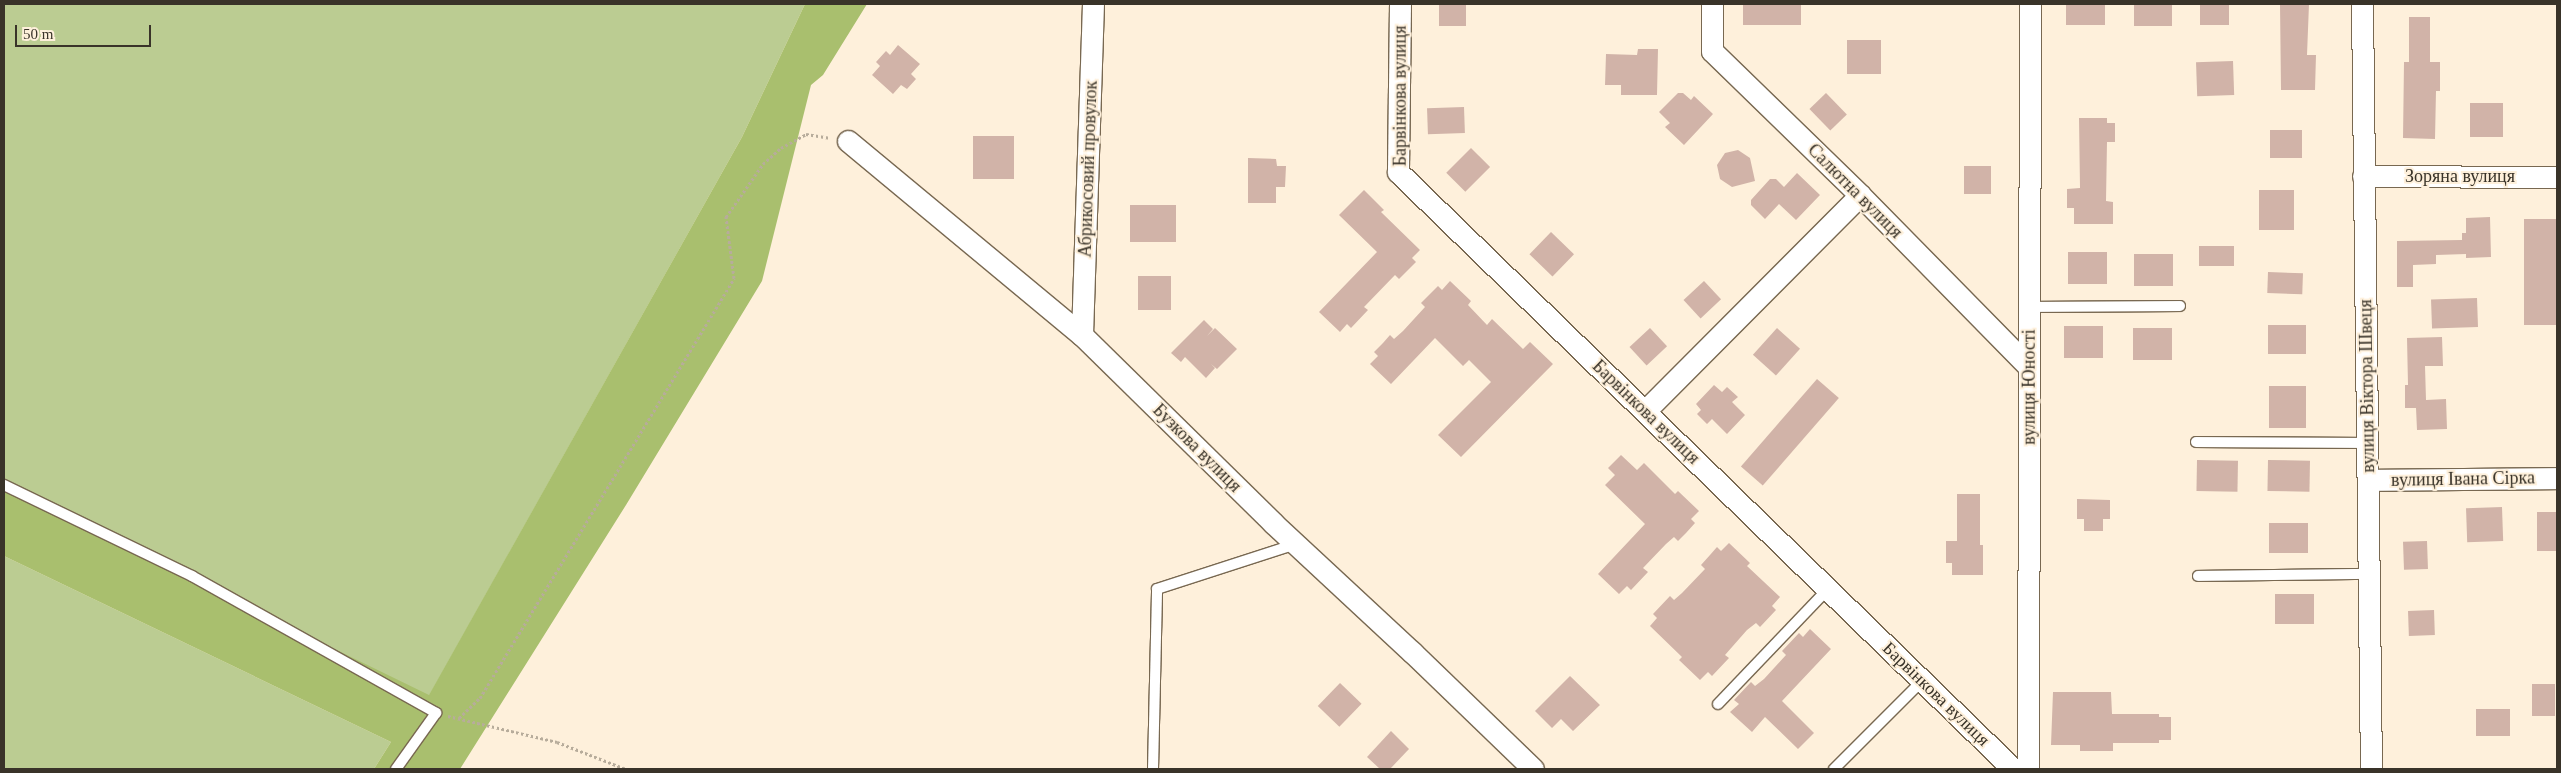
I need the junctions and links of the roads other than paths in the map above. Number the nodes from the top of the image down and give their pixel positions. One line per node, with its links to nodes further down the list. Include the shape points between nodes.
1 (1093, 4): 12 (street, Абрикосовий провулок)
2 (1400, 4): 14 (street, Барвінкова вулиця, via 1398,172)
3 (1712, 4): 9 (street, Салютна вулиця, via 1712,52)
4 (2030, 4): 11 (street, вулиця Юності)
5 (2362, 4): 7 (street, вулиця Віктора Швеця)
6 (848, 141): 12 (street, Бузкова вулиця)
7 (2363, 176): 8 (street, Зоряна вулиця); 16 (street, вулиця Віктора Швеця)
8 (2557, 177)
9 (1860, 195): 13 (street, Салютна вулиця); 14 (street)
10 (2180, 306): 11 (lane)
11 (2029, 307): 13 (street, вулиця Юності)
12 (1082, 335): 20 (street, Бузкова вулиця)
13 (2029, 367): 31 (street, вулиця Юності)
14 (1645, 411): 23 (street, Барвінкова вулиця)
15 (2196, 442): 16 (lane)
16 (2367, 443): 18 (street, вулиця Віктора Швеця)
17 (2557, 478): 18 (street, вулиця Івана Сірка)
18 (2368, 480): 21 (street, вулиця Віктора Швеця)
19 (4, 485): 26 (lane, via 192,576 436,713)
20 (1296, 544): 27 (lane, via 1158,589); 28 (street, Бузкова вулиця)
21 (2370, 574): 22 (lane); 32 (street, вулиця Віктора Швеця)
22 (2198, 576)
23 (1828, 589): 24 (street, Барвінкова вулиця); 25 (lane)
24 (1922, 681): 29 (lane); 30 (street, Барвінкова вулиця)
25 (1718, 704)
26 (396, 769)
27 (1153, 769)
28 (1533, 769)
29 (1834, 769)
30 (2013, 769)
31 (2028, 769)
32 (2371, 769)

